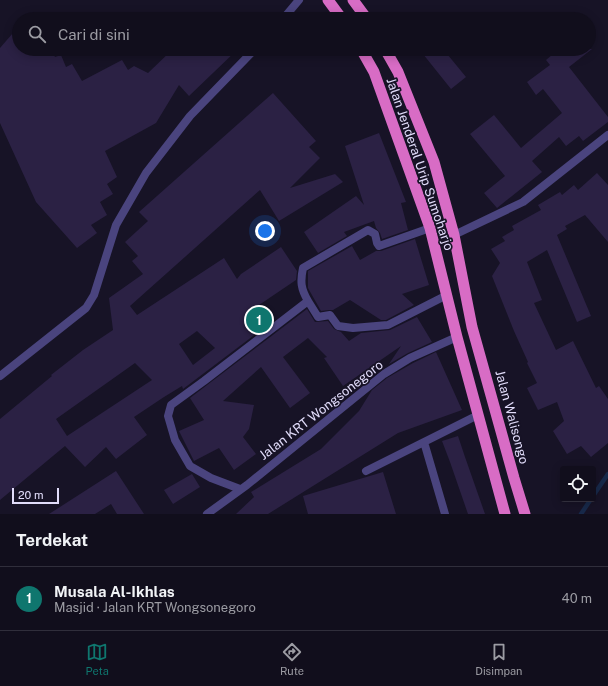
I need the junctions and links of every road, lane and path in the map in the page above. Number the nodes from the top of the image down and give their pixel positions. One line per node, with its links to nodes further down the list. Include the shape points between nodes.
1 (300, 0): 4 (street)
2 (328, 0): 5 (highway)
3 (353, 0): 6 (highway)
4 (289, 12)
5 (337, 12)
6 (362, 12)
7 (248, 56): 17 (street, via 190,116 146,173 116,225 94,295 86,308)
8 (365, 56): 11 (highway, Jalan Jenderal Urip Sumoharjo, via 374,72)
9 (389, 56): 12 (highway, Jalan Jenderal Urip Sumoharjo, via 398,72 434,162)
10 (608, 135): 12 (street, via 523,202)
11 (430, 228): 13 (highway, Jalan Jenderal Urip Sumoharjo); 14 (street, via 379,246 375,234 368,230 303,268 302,290)
12 (454, 235): 15 (highway, Jalan Jenderal Urip Sumoharjo)
13 (447, 295): 14 (street, via 388,325 353,328 338,326 330,315 318,317); 16 (highway, Jalan Jenderal Urip Sumoharjo)
14 (308, 301): 23 (street, via 171,405 168,416 175,440 190,466 211,478)
15 (472, 327): 21 (highway, Jalan Walisongo)
16 (457, 337): 18 (highway); 23 (street, Jalan KRT Wongsonegoro, via 410,358 384,374)
17 (0, 376)
18 (478, 415): 19 (street); 22 (highway)
19 (424, 442): 20 (street); 25 (street)
20 (366, 471)
21 (514, 478): 22 (highway); 27 (highway, Jalan Walisongo)
22 (497, 483): 26 (highway)
23 (240, 489): 24 (street, Jalan KRT Wongsonegoro)
24 (207, 514)
25 (445, 514)
26 (506, 514)
27 (525, 514)

